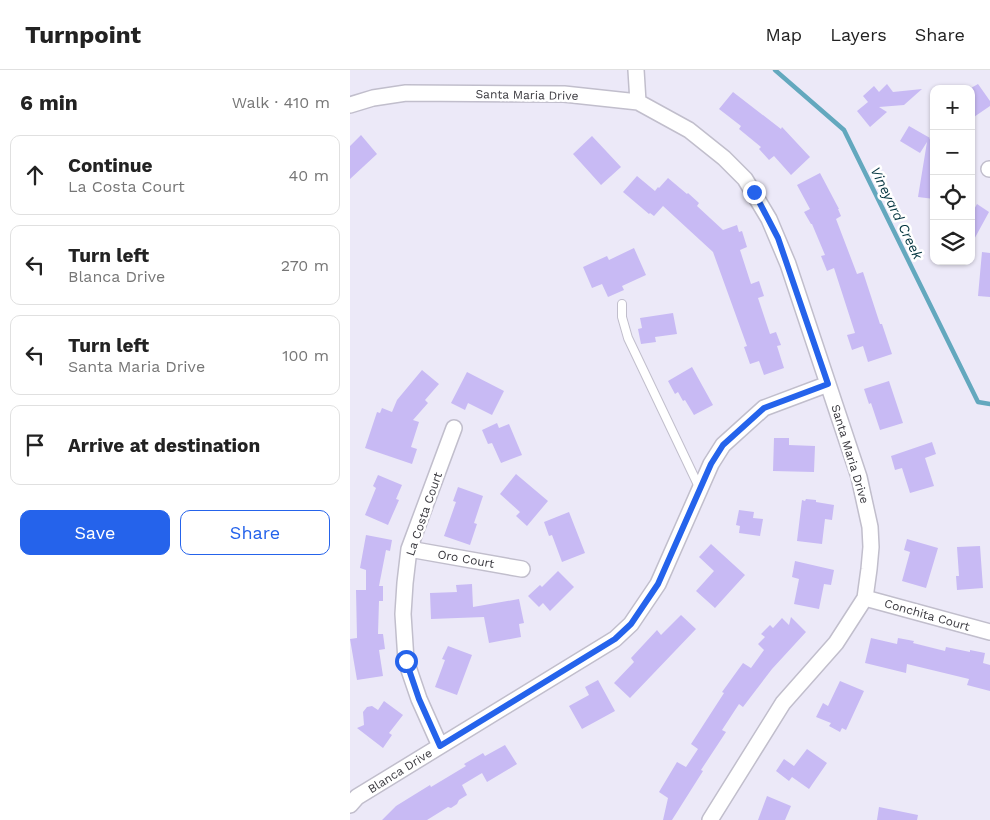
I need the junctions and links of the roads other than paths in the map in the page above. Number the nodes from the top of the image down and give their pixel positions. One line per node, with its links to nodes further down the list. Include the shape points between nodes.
1 (636, 70): 2 (street)
2 (638, 102): 3 (street, Santa Maria Drive, via 564,94 406,93); 5 (street, Santa Maria Drive, via 704,141 736,169 754,192 778,238)
3 (350, 105)
4 (622, 304): 7 (lane, via 628,338)
5 (828, 384): 7 (street, Blanca Drive, via 780,401 756,414 723,445); 10 (street, Santa Maria Drive, via 859,476 869,520 871,547)
6 (454, 428): 8 (street, La Costa Court)
7 (700, 489): 12 (street, Blanca Drive, via 658,584 631,624 615,639)
8 (409, 549): 9 (street, Oro Court); 12 (street, La Costa Court, via 403,614 406,661)
9 (522, 569)
10 (864, 598): 11 (street, Conchita Court); 14 (street, Santa Maria Drive, via 836,643 783,703)
11 (990, 632)
12 (440, 746): 13 (street, Blanca Drive)
13 (350, 805)
14 (710, 820)

